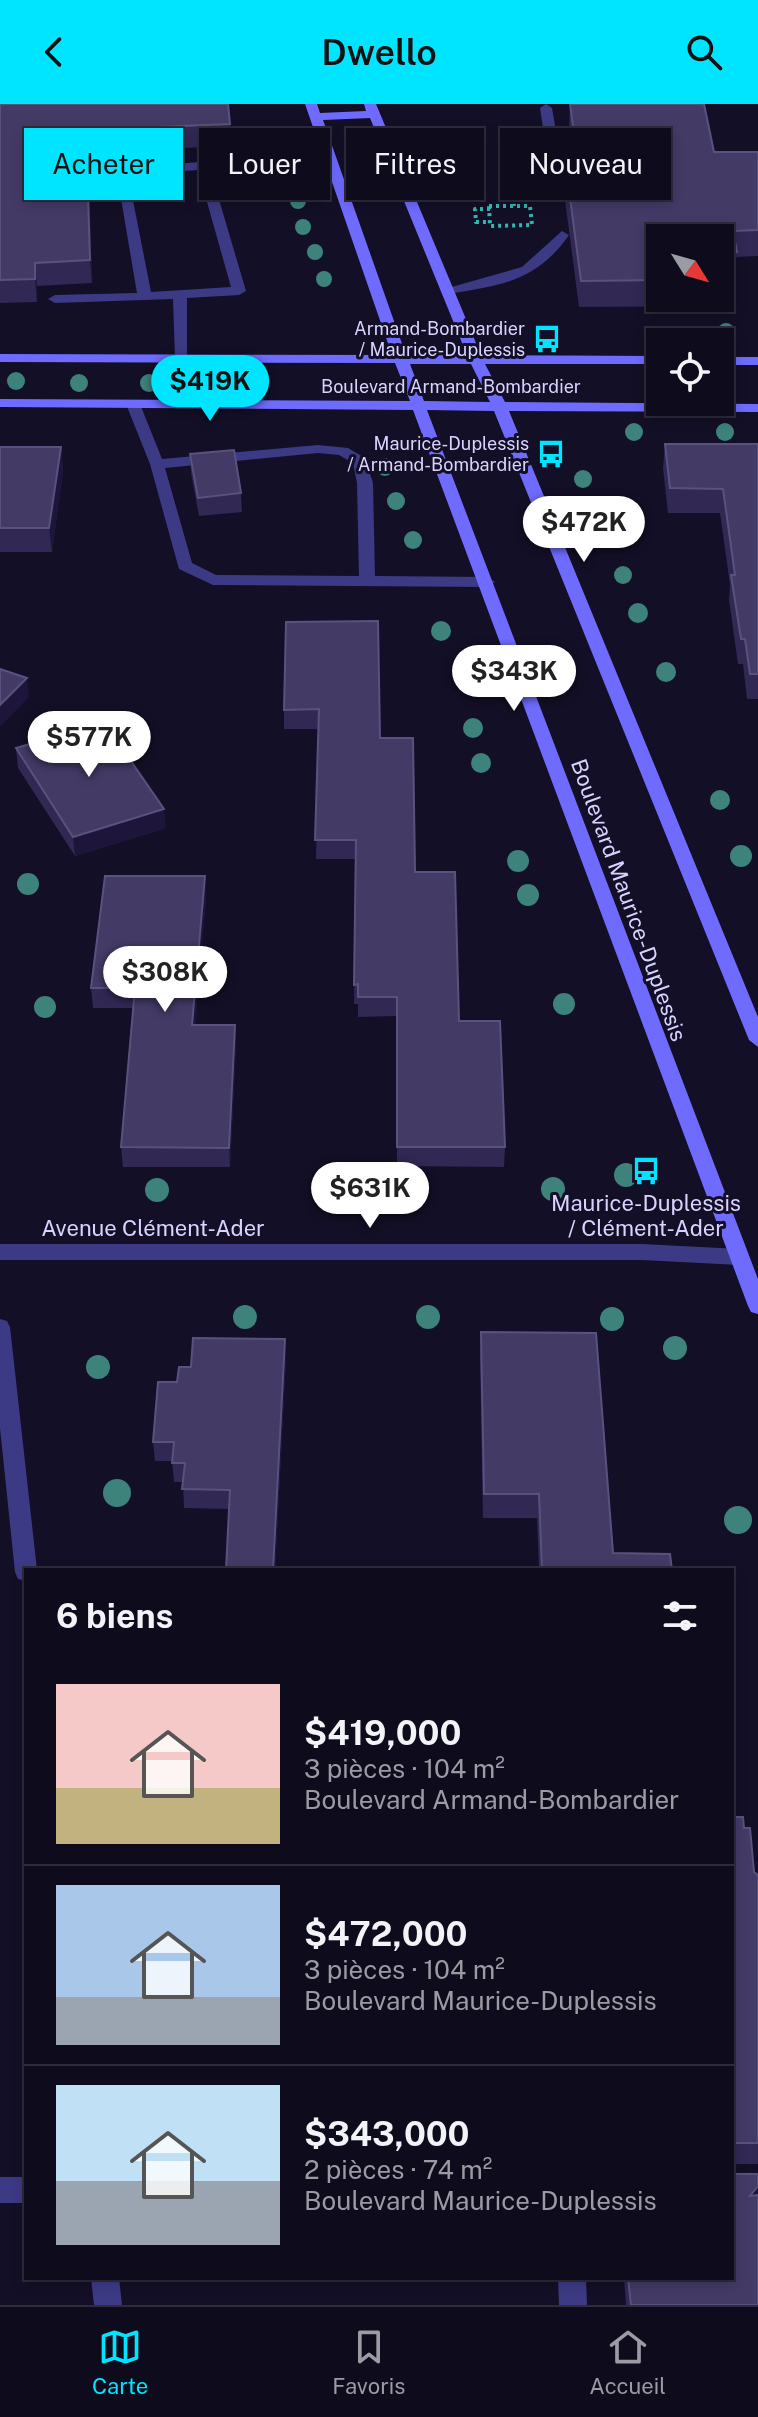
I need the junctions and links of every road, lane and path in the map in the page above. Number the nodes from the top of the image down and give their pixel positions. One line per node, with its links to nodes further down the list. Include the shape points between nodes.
1 (546, 108): 4 (street)
2 (372, 109): 3 (street); 13 (street)
3 (313, 110)
4 (549, 128)
5 (330, 158): 20 (street, Boulevard Maurice-Duplessis)
6 (199, 166): 15 (street, via 121,172)
7 (213, 200): 14 (street, via 239,291)
8 (514, 200): 9 (path)
9 (514, 206): 10 (path); 11 (path, via 530,206 532,225)
10 (490, 209): 11 (path); 11 (path, via 475,209 476,222)
11 (490, 222)
12 (562, 235): 13 (street, via 549,257 527,271)
13 (448, 290): 17 (street)
14 (180, 296): 15 (street); 19 (street)
15 (145, 297): 16 (street)
16 (55, 299)
17 (475, 357): 20 (street, Boulevard Armand-Bombardier); 21 (street, Boulevard Armand-Bombardier); 27 (street)
18 (0, 358): 19 (street, Boulevard Armand-Bombardier)
19 (182, 359): 20 (street, Boulevard Armand-Bombardier)
20 (402, 360): 26 (street, Boulevard Maurice-Duplessis)
21 (646, 360)
22 (734, 361): 23 (street)
23 (758, 361)
24 (0, 403): 25 (street, Boulevard Armand-Bombardier)
25 (133, 404): 26 (street, Boulevard Armand-Bombardier); 29 (street)
26 (420, 404): 27 (street, Boulevard Armand-Bombardier); 30 (street, Boulevard Maurice-Duplessis)
27 (499, 405): 28 (street, Boulevard Armand-Bombardier); 32 (street)
28 (758, 408)
29 (157, 464): 31 (street, via 185,566 213,580); 31 (street, via 343,451 360,461 365,483)
30 (487, 582): 31 (street); 34 (street, Boulevard Maurice-Duplessis)
31 (367, 583)
32 (758, 1040)
33 (0, 1252): 34 (street, Avenue Clément-Ader, via 642,1252)
34 (739, 1257): 35 (street, Boulevard Maurice-Duplessis)
35 (758, 1306)
36 (0, 1327): 37 (street)
37 (26, 1568)
38 (0, 2190): 39 (street)
39 (24, 2190)
40 (105, 2280): 42 (street)
41 (572, 2280): 43 (street)
42 (108, 2305)
43 (573, 2305)

